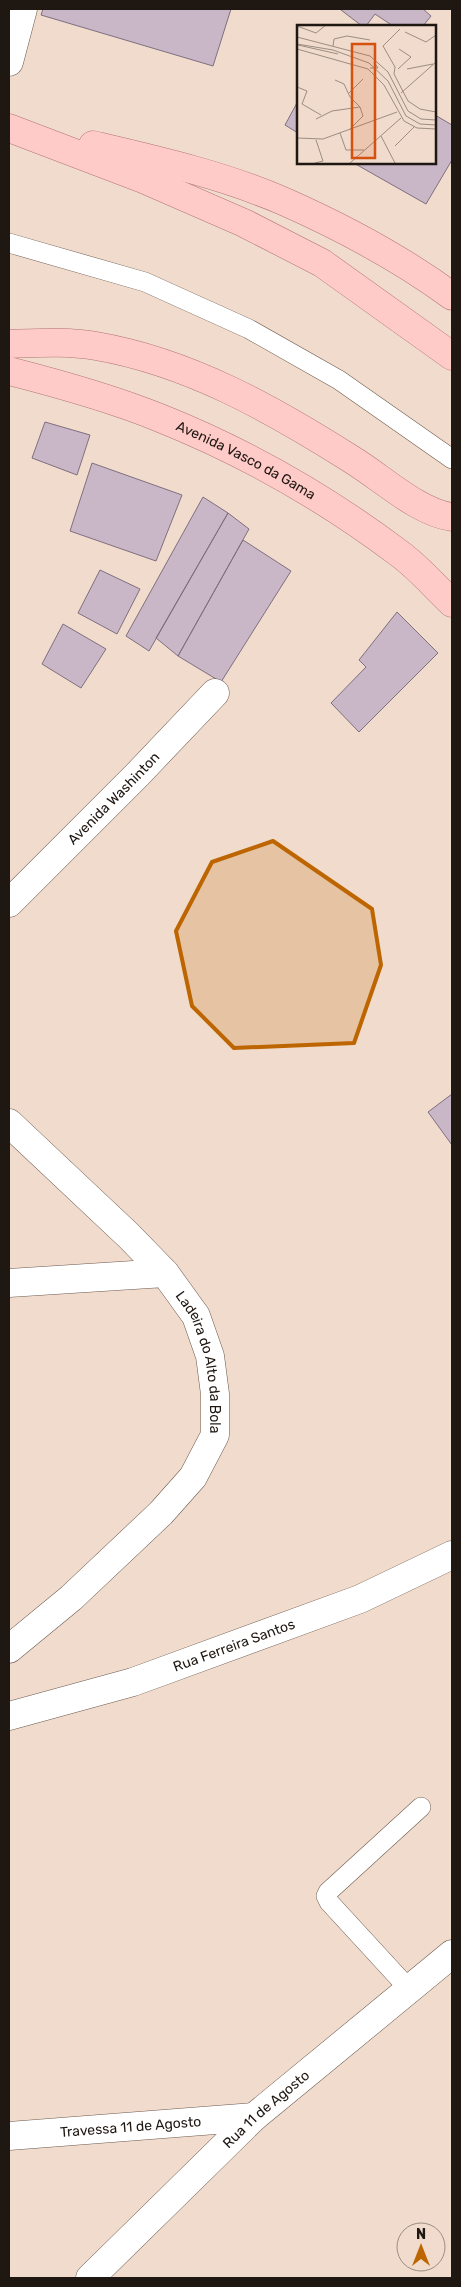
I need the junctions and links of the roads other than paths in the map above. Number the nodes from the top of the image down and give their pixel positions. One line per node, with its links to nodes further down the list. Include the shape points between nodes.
1 (23, 9): 2 (street)
2 (9, 62)
3 (9, 126): 5 (main road, via 209,175 282,200 364,239); 7 (main road, via 244,223 322,263)
4 (9, 243): 9 (lane, via 145,282 249,329 338,380)
5 (452, 296)
6 (9, 344): 10 (main road, via 46,342 94,346 141,356 207,379 282,416 420,506)
7 (452, 356)
8 (9, 371): 11 (main road, Avenida Vasco da Gama, via 72,387 160,418 241,455 328,503 402,555)
9 (452, 459)
10 (452, 517)
11 (452, 603)
12 (215, 693): 13 (street, Avenida Washinton)
13 (9, 904)
14 (9, 1123): 15 (street, Ladeira do Alto da Bola)
15 (165, 1273): 16 (street); 18 (street, Ladeira do Alto da Bola, via 196,1316 210,1356 215,1435 193,1477 161,1513 71,1598)
16 (9, 1283)
17 (452, 1555): 19 (street, Rua Ferreira Santos, via 360,1600 133,1682)
18 (9, 1649)
19 (9, 1716)
20 (421, 1807): 22 (lane, via 326,1896)
21 (452, 1954): 22 (street, Rua 11 de Agosto)
22 (409, 1989): 23 (street, Rua 11 de Agosto)
23 (254, 2117): 24 (street, Travessa 11 de Agosto); 25 (street, Rua 11 de Agosto)
24 (9, 2136)
25 (90, 2278)

